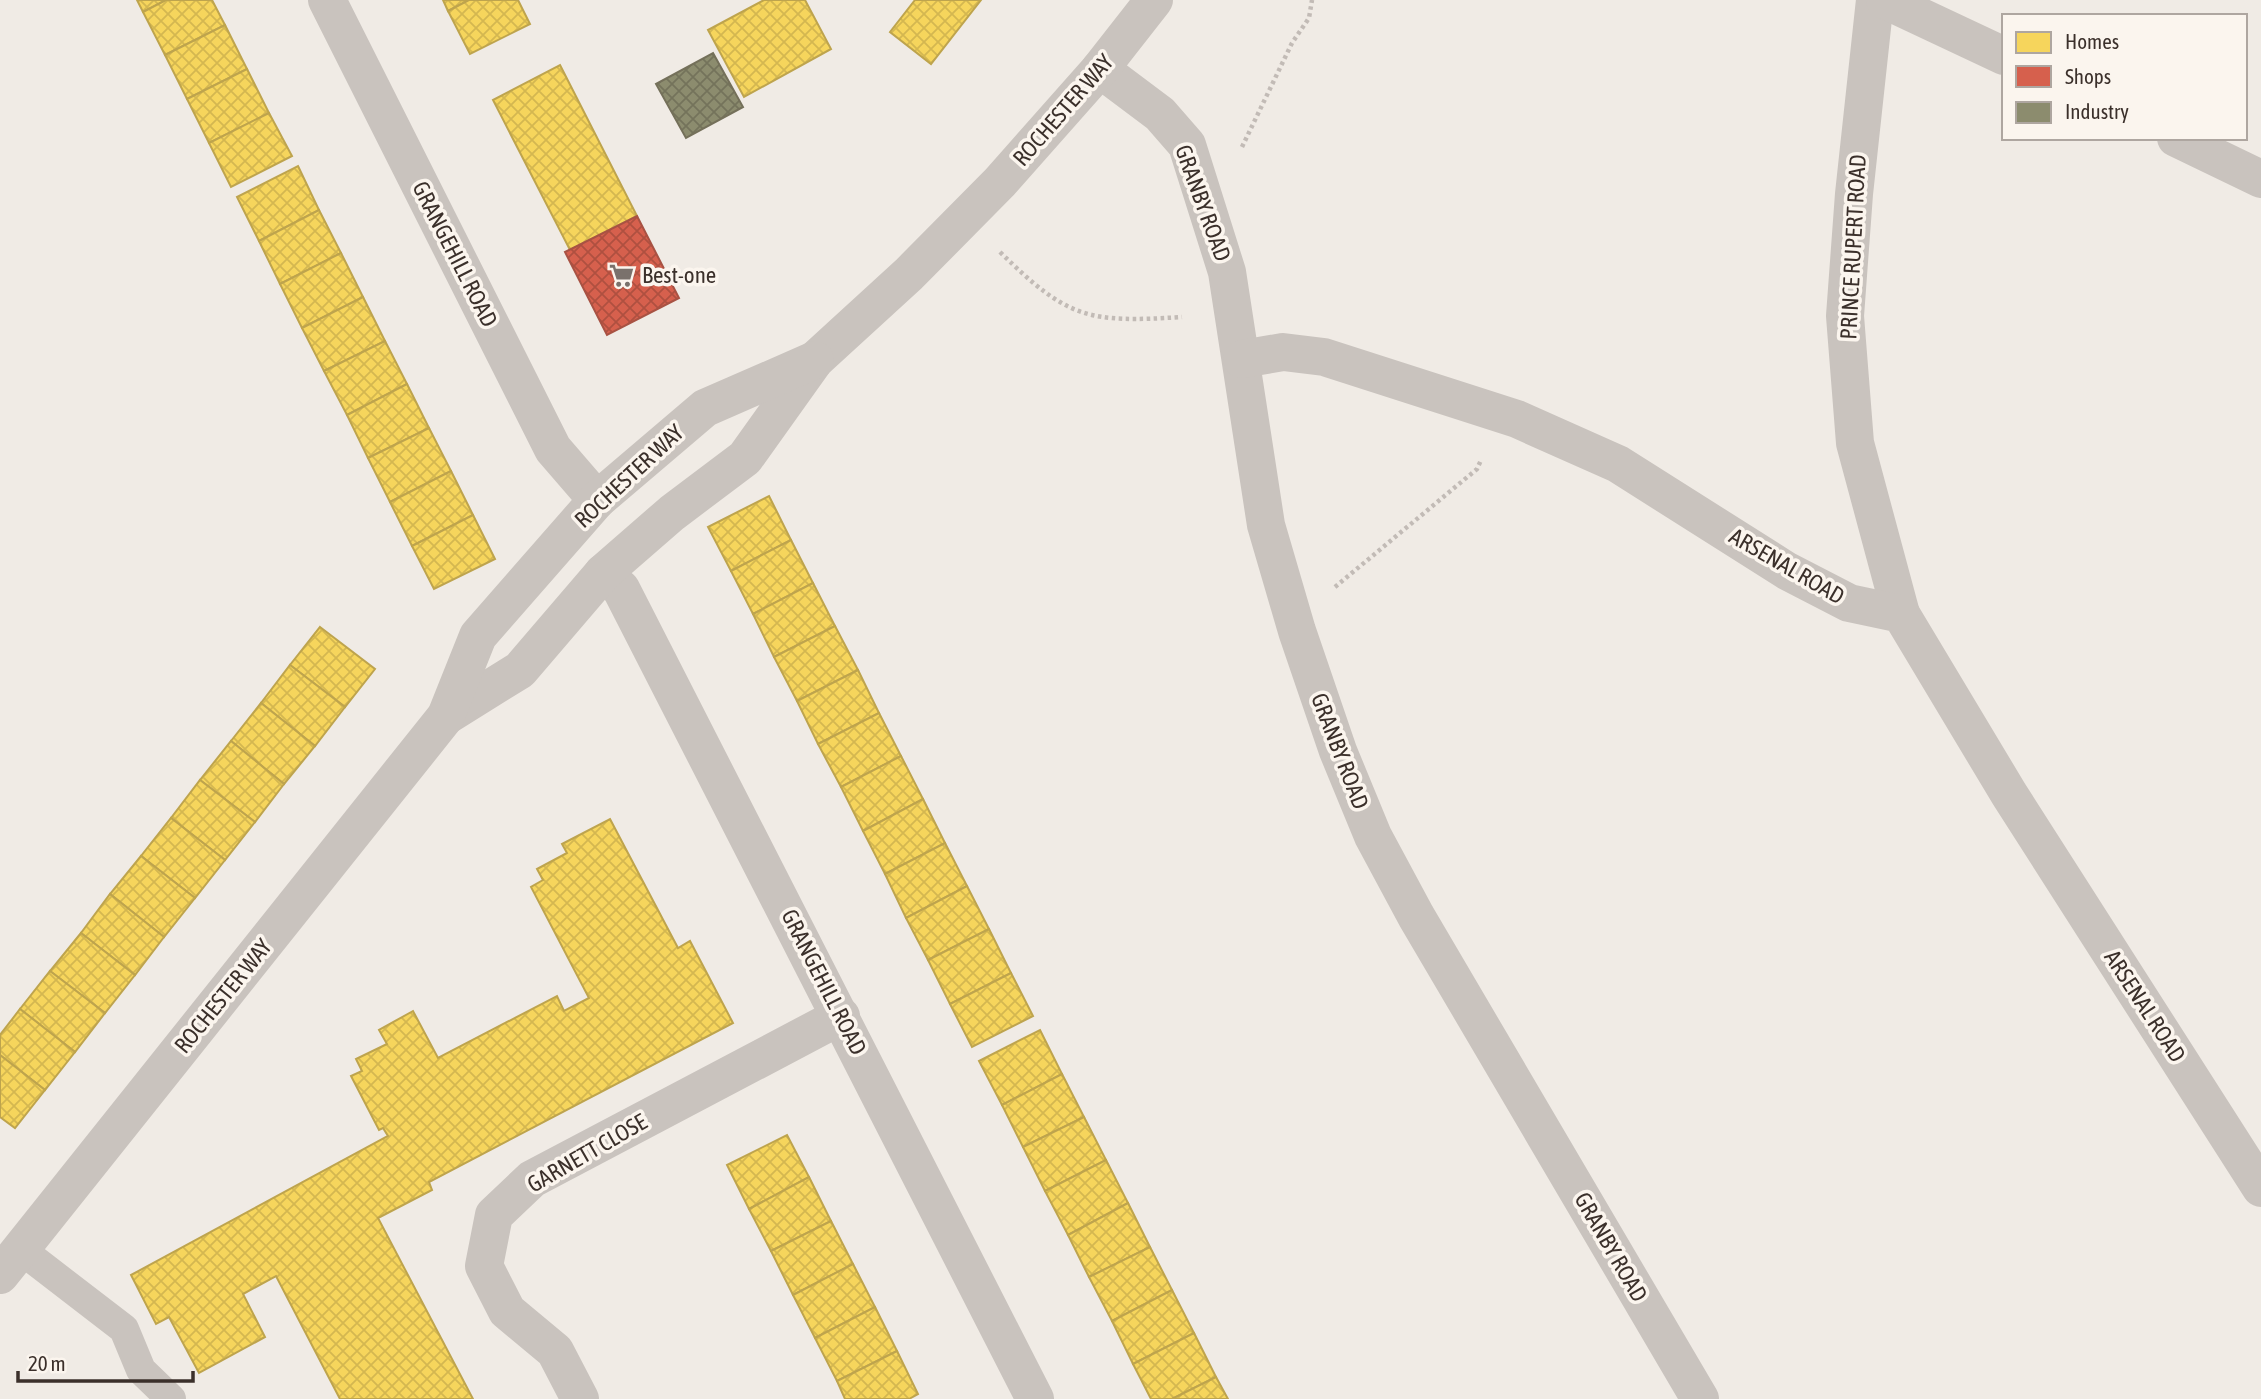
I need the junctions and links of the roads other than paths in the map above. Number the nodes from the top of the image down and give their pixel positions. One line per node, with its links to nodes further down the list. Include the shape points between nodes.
1 (327, 0): 11 (street, GRANGEHILL ROAD, via 554,449)
2 (1154, 0): 6 (street, ROCHESTER WAY)
3 (1875, 0): 13 (street, PRINCE RUPERT ROAD, via 1845,316 1855,443)
4 (1885, 0): 5 (street)
5 (2002, 56)
6 (1100, 69): 9 (street, GRANBY ROAD, via 1160,114 1187,145 1227,272); 10 (street, ROCHESTER WAY, via 1000,182)
7 (2180, 140): 8 (street)
8 (2261, 179)
9 (1242, 359): 13 (street, ARSENAL ROAD, via 1283,352 1324,358 1498,414 1618,464 1787,571 1849,603); 21 (street, GRANBY ROAD, via 1266,525 1338,751 1373,836)
10 (816, 360): 11 (street, ROCHESTER WAY, via 705,408); 12 (street, ROCHESTER WAY, via 746,458 672,513)
11 (597, 500): 14 (street, ROCHESTER WAY, via 478,635)
12 (603, 573): 14 (street, ROCHESTER WAY, via 520,670); 15 (street, GRANGEHILL ROAD, via 621,589)
13 (1901, 614): 16 (street, ARSENAL ROAD, via 2009,794)
14 (446, 716): 17 (street, ROCHESTER WAY)
15 (841, 1016): 19 (street, GARNETT CLOSE, via 532,1179 494,1215 484,1266 507,1311 555,1351); 20 (street, GRANGEHILL ROAD)
16 (2261, 1188)
17 (10, 1262): 18 (lane, via 124,1329 141,1370)
18 (171, 1399)
19 (580, 1399)
20 (1035, 1399)
21 (1700, 1399)

